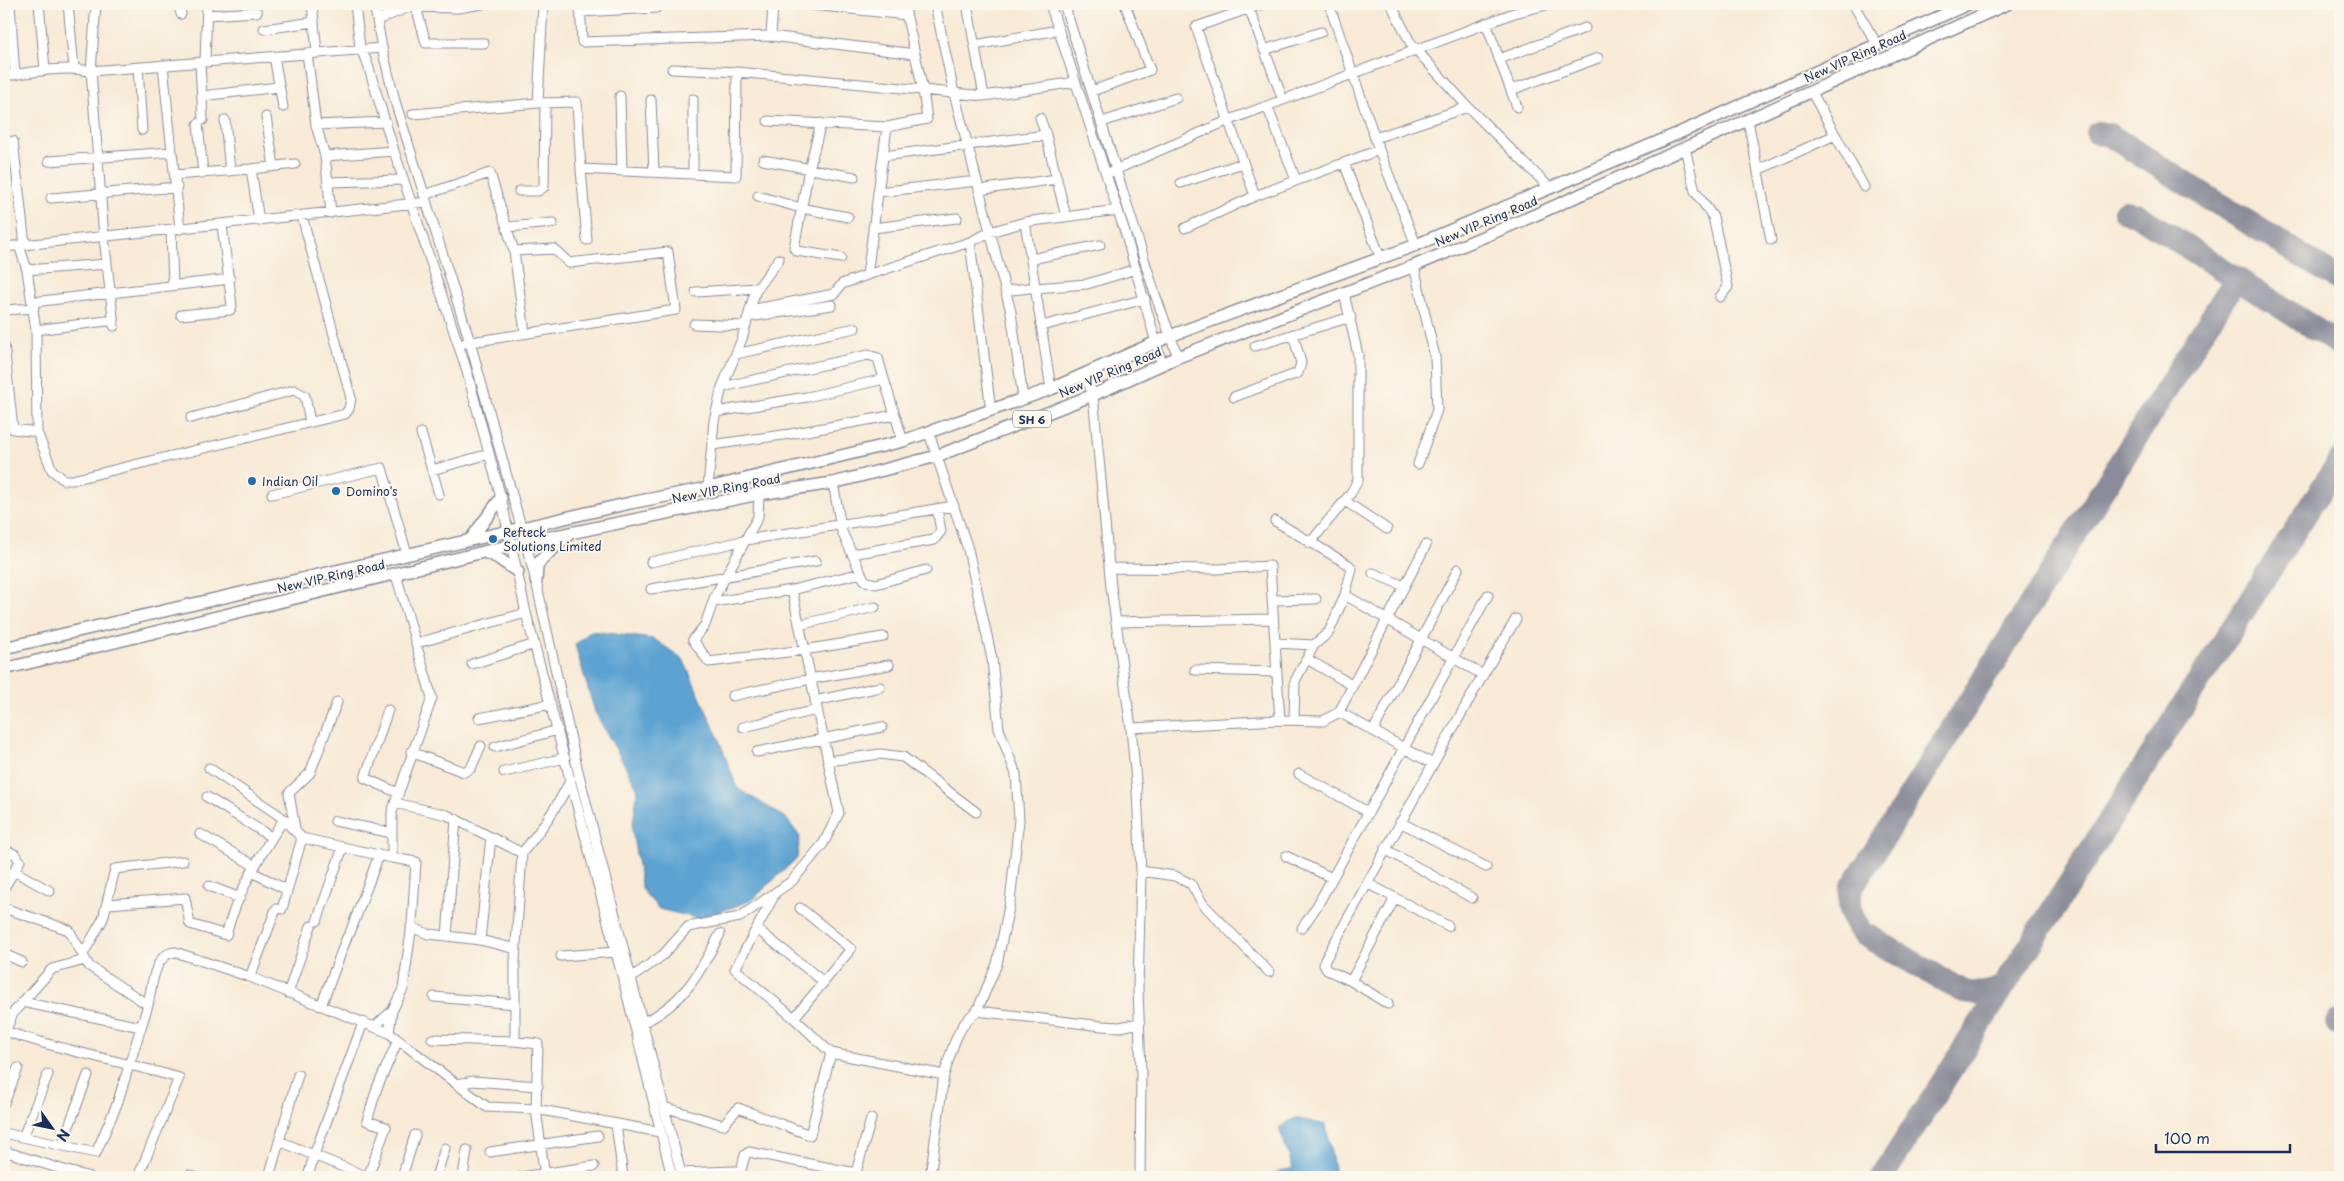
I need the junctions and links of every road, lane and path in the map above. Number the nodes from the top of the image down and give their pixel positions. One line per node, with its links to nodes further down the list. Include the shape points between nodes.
1 (10, 4): 69 (street)
2 (39, 4): 64 (street)
3 (68, 4): 63 (street)
4 (96, 4): 66 (street)
5 (179, 4): 34 (street)
6 (208, 4): 35 (street)
7 (312, 4): 38 (street)
8 (355, 4): 49 (street)
9 (374, 4): 37 (street)
10 (482, 4): 28 (street, via 458,8)
11 (543, 4): 85 (street)
12 (773, 4): 44 (street)
13 (804, 4): 36 (street)
14 (904, 4): 36 (street)
15 (935, 4): 77 (street)
16 (968, 4): 47 (street)
17 (1050, 4): 71 (street)
18 (1064, 4): 75 (street)
19 (1125, 4): 75 (street, via 1150,70)
20 (1262, 4): 31 (street)
21 (1329, 4): 68 (street)
22 (1391, 4): 52 (street)
23 (1510, 4): 33 (street)
24 (1546, 4): 33 (street)
25 (1853, 4): 48 (street)
26 (1968, 4): 45 (main road, New VIP Ring Road / SH 6)
27 (2007, 4): 55 (main road, New VIP Ring Road / SH 6)
28 (416, 7): 37 (street); 46 (street, via 426,43)
29 (580, 8): 30 (street); 44 (street, via 582,42)
30 (656, 8)
31 (1249, 8): 51 (street); 96 (street, via 1196,27)
32 (257, 12): 35 (street)
33 (1514, 13): 39 (street)
34 (181, 14)
35 (207, 15): 60 (street)
36 (906, 16): 56 (street)
37 (377, 20): 50 (street)
38 (314, 22): 41 (street); 53 (street)
39 (1486, 23): 52 (street); 59 (street)
40 (1585, 28): 59 (street)
41 (264, 29)
42 (1052, 31): 47 (street)
43 (1321, 32): 51 (street)
44 (772, 36): 56 (street)
45 (1890, 39): 48 (main road, New VIP Ring Road / SH 6); 55 (main road)
46 (484, 43)
47 (975, 44): 80 (street)
48 (1877, 44): 142 (main road, New VIP Ring Road / SH 6)
49 (360, 48): 50 (street); 53 (street); 97 (street)
50 (382, 48): 150 (street)
51 (1264, 50): 84 (street)
52 (1416, 50): 68 (street); 88 (street)
53 (317, 52): 54 (street)
54 (307, 53): 57 (street); 100 (street)
55 (1897, 53): 76 (main road, New VIP Ring Road / SH 6)
56 (915, 54): 73 (street)
57 (274, 56): 60 (street); 72 (street)
58 (1598, 58): 74 (street)
59 (1499, 59): 74 (street)
60 (203, 62): 61 (street); 78 (street)
61 (164, 66): 62 (street); 111 (street)
62 (138, 67): 66 (street); 102 (street)
63 (74, 68): 64 (street); 66 (street)
64 (45, 69): 69 (street)
65 (672, 69): 67 (street)
66 (92, 71): 114 (street)
67 (737, 72): 73 (street); 130 (street, via 736,176)
68 (1353, 73): 84 (street); 105 (street)
69 (15, 75): 70 (street)
70 (4, 76)
71 (1076, 82): 80 (street); 131 (street)
72 (279, 87): 78 (street); 87 (street)
73 (923, 90): 77 (street); 101 (street, via 927,120)
74 (1511, 90): 89 (street)
75 (1092, 91): 98 (street)
76 (1811, 91): 95 (main road, New VIP Ring Road / SH 6); 104 (street)
77 (954, 93): 80 (street); 107 (street)
78 (202, 96): 129 (street)
79 (620, 96): 127 (street)
80 (984, 96)
81 (693, 98): 130 (street)
82 (1176, 98): 98 (street)
83 (651, 100): 128 (street)
84 (1283, 100): 86 (street)
85 (541, 103): 90 (street); 123 (street, via 577,102); 144 (street, via 546,182 538,191)
86 (1267, 106): 96 (street); 136 (street)
87 (283, 107)
88 (1468, 107): 105 (street); 142 (street)
89 (1517, 107)
90 (413, 114)
91 (266, 117): 120 (street)
92 (1040, 118): 103 (street)
93 (225, 120): 126 (street)
94 (768, 120): 99 (street)
95 (1748, 120): 108 (main road, New VIP Ring Road / SH 6); 125 (street)
96 (1227, 121): 118 (street); 124 (street)
97 (386, 122): 100 (street); 110 (street)
98 (1102, 122): 124 (street)
99 (821, 123): 101 (street); 121 (street)
100 (316, 125): 112 (street)
101 (887, 127): 113 (street)
102 (142, 130)
103 (1046, 135): 107 (street); 134 (street)
104 (1835, 135): 125 (street); 141 (street)
105 (1375, 138): 109 (street)
106 (13, 140): 172 (street)
107 (967, 144): 113 (street); 137 (street)
108 (1685, 148): 182 (main road, New VIP Ring Road / SH 6); 194 (street, via 1695,191 1713,217 1728,287)
109 (1379, 150): 117 (street); 174 (street)
110 (394, 151): 112 (street); 135 (street)
111 (172, 152): 114 (street); 132 (street)
112 (325, 156): 138 (street)
113 (883, 156): 145 (street)
114 (98, 158): 116 (street); 146 (street)
115 (763, 160): 121 (street)
116 (49, 161)
117 (1344, 162): 136 (street); 180 (street)
118 (1243, 163): 139 (street); 148 (street)
119 (295, 164): 120 (street)
120 (274, 166): 122 (street)
121 (809, 168): 133 (street); 152 (street)
122 (251, 169): 126 (street); 159 (street)
123 (581, 169): 127 (street); 169 (street)
124 (1117, 169): 131 (street); 208 (street)
125 (1758, 170): 170 (street)
126 (230, 171): 129 (street)
127 (622, 171): 128 (street)
128 (654, 172): 130 (street)
129 (203, 173): 132 (street)
130 (693, 173)
131 (1106, 174): 153 (street)
132 (175, 175): 140 (street)
133 (854, 177)
134 (1057, 179): 143 (street); 157 (street)
135 (403, 180): 138 (street); 151 (street)
136 (1296, 180): 148 (street)
137 (977, 181): 143 (street); 145 (street)
138 (328, 182): 154 (street)
139 (1181, 183)
140 (177, 187): 146 (street); 166 (street)
141 (1864, 187)
142 (1550, 188): 174 (main road, New VIP Ring Road / SH 6)
143 (979, 190): 167 (street)
144 (519, 191)
145 (878, 192): 164 (street)
146 (101, 194): 149 (street); 168 (street)
147 (758, 196): 152 (street)
148 (1255, 196): 165 (street)
149 (51, 198)
150 (425, 199): 151 (street); 163 (street, via 490,173); 210 (street)
151 (412, 205): 154 (street); 211 (street)
152 (801, 208): 156 (street); 177 (street, via 794,248)
153 (1118, 210): 157 (street); 183 (street)
154 (331, 213): 155 (street)
155 (302, 216): 159 (street); 228 (street, via 351,398 345,414)
156 (848, 217)
157 (1066, 217): 160 (street)
158 (957, 218): 164 (street)
159 (259, 221): 162 (street)
160 (1025, 222): 167 (street); 179 (street)
161 (553, 223): 163 (street)
162 (222, 224): 166 (street); 186 (street)
163 (507, 227): 176 (street)
164 (873, 228): 185 (street)
165 (1185, 228)
166 (175, 229): 168 (street); 187 (street)
167 (990, 232): 171 (street); 190 (street)
168 (104, 237): 172 (street); 181 (street)
169 (587, 240)
170 (1771, 240)
171 (970, 242): 185 (street); 224 (street)
172 (22, 245): 175 (street); 184 (street)
173 (1100, 245): 179 (street)
174 (1416, 246): 180 (main road, New VIP Ring Road / SH 6)
175 (4, 247)
176 (514, 251): 206 (street); 206 (street, via 554,249 569,263 668,252 676,310)
177 (841, 258)
178 (778, 259): 188 (street)
179 (1031, 259): 189 (street)
180 (1382, 259): 208 (main road, New VIP Ring Road / SH 6)
181 (107, 264): 184 (street); 192 (street)
182 (1414, 266): 193 (main road, New VIP Ring Road / SH 6); 236 (street, via 1436,357 1436,410)
183 (1136, 269): 189 (street, via 1087,284); 195 (street)
184 (27, 270): 196 (street)
185 (867, 275): 201 (street, via 842,284 834,294)
186 (230, 279): 187 (street); 199 (street, via 233,302 230,310)
187 (174, 285): 192 (street)
188 (757, 288): 191 (street); 201 (street)
189 (1036, 288): 190 (street); 203 (street)
190 (1005, 291): 223 (street)
191 (696, 292)
192 (110, 293): 196 (street); 205 (street, via 114,323)
193 (1344, 293): 200 (street); 215 (main road, New VIP Ring Road / SH 6)
194 (1720, 298)
195 (1145, 300): 203 (street); 209 (street)
196 (34, 305): 198 (street); 205 (street)
197 (832, 306): 201 (street)
198 (4, 310)
199 (181, 315)
200 (1351, 317): 207 (street); 244 (street, via 1359,366 1358,480)
201 (748, 318): 202 (street); 214 (street)
202 (694, 324)
203 (1042, 326): 220 (street)
204 (855, 328): 214 (street)
205 (36, 330): 229 (street)
206 (525, 332): 210 (street)
207 (1292, 334): 213 (street); 222 (street, via 1301,363 1298,373)
208 (1170, 336): 209 (main road, New VIP Ring Road / SH 6); 215 (street)
209 (1158, 341): 216 (street); 217 (main road, New VIP Ring Road / SH 6)
210 (470, 342): 211 (street); 249 (street)
211 (458, 344): 234 (street)
212 (4, 345): 229 (street, via 13,429)
213 (1254, 346)
214 (736, 354): 219 (street)
215 (1178, 357): 216 (main road, New VIP Ring Road / SH 6)
216 (1162, 364): 221 (main road, New VIP Ring Road / SH 6)
217 (1085, 375): 220 (main road, New VIP Ring Road / SH 6); 221 (street)
218 (884, 379): 219 (street, via 878,358 868,356); 225 (street, via 807,397); 226 (street)
219 (722, 387): 225 (street)
220 (1051, 389): 223 (main road, New VIP Ring Road / SH 6)
221 (1094, 395): 235 (main road, New VIP Ring Road / SH 6); 264 (street)
222 (1234, 397)
223 (1024, 398): 224 (main road, New VIP Ring Road / SH 6)
224 (991, 411): 231 (main road, New VIP Ring Road / SH 6)
225 (716, 412): 233 (street)
226 (895, 415): 232 (street); 233 (street)
227 (191, 418): 228 (street, via 294,390 305,396)
228 (310, 422): 229 (street, via 72,480 64,480 52,470)
229 (37, 432)
230 (421, 433): 237 (street)
231 (929, 433): 232 (main road, New VIP Ring Road / SH 6); 235 (street)
232 (902, 441): 239 (main road, New VIP Ring Road / SH 6)
233 (712, 445): 239 (street)
234 (489, 454): 237 (street); 243 (street)
235 (937, 456): 238 (main road, New VIP Ring Road / SH 6); 245 (street)
236 (1418, 464)
237 (432, 470): 241 (street)
238 (833, 483): 242 (main road, New VIP Ring Road / SH 6); 248 (street)
239 (708, 488): 249 (main road, New VIP Ring Road / SH 6)
240 (272, 494): 260 (street, via 382,468)
241 (439, 494)
242 (759, 494): 252 (main road, New VIP Ring Road / SH 6); 254 (street, via 758,517)
243 (501, 498): 251 (street); 253 (main road)
244 (1345, 501): 250 (street); 256 (street)
245 (954, 506): 246 (street); 406 (street, via 968,549 992,659 1000,729 1016,774 1018,811 1010,902 997,964)
246 (937, 509): 248 (street); 261 (street, via 941,531 934,540)
247 (1275, 521): 256 (street)
248 (841, 524): 254 (street); 261 (street)
249 (522, 528): 251 (main road, New VIP Ring Road / SH 6); 255 (street)
250 (1387, 529)
251 (509, 532): 253 (main road, New VIP Ring Road / SH 6); 257 (street)
252 (569, 534): 255 (main road, New VIP Ring Road / SH 6); 273 (main road, via 540,561)
253 (471, 540): 260 (main road, New VIP Ring Road / SH 6)
254 (746, 540): 263 (street); 272 (street)
255 (525, 543): 257 (main road, New VIP Ring Road / SH 6); 273 (street)
256 (1310, 543): 278 (street, via 1352,568)
257 (512, 545): 259 (main road, New VIP Ring Road / SH 6); 268 (street)
258 (1426, 545): 275 (street)
259 (485, 552): 268 (main road); 271 (main road, New VIP Ring Road / SH 6)
260 (407, 554): 265 (main road, New VIP Ring Road / SH 6)
261 (852, 554): 270 (street)
262 (816, 561): 272 (street)
263 (651, 562)
264 (1109, 568): 282 (street, via 1270,566); 290 (street)
265 (344, 569): 274 (main road); 280 (main road, New VIP Ring Road / SH 6)
266 (1458, 569): 293 (street)
267 (926, 570): 270 (street, via 876,584 865,582)
268 (518, 572): 285 (street)
269 (1374, 573): 275 (street)
270 (861, 574): 277 (street)
271 (396, 575): 274 (main road, New VIP Ring Road / SH 6); 294 (street)
272 (725, 578): 276 (street); 283 (street)
273 (536, 581): 334 (street)
274 (349, 586): 286 (main road, New VIP Ring Road / SH 6)
275 (1404, 586): 288 (street)
276 (651, 589)
277 (792, 590): 283 (street); 291 (street)
278 (1345, 595): 288 (street); 297 (street, via 1329,632)
279 (1488, 595): 300 (street)
280 (218, 598): 286 (main road); 298 (main road, New VIP Ring Road / SH 6)
281 (1316, 599): 282 (street)
282 (1272, 600): 287 (street)
283 (713, 602): 299 (street, via 705,625 692,640 709,662)
284 (875, 607): 291 (street)
285 (526, 614): 294 (street); 296 (street)
286 (223, 616): 304 (main road, New VIP Ring Road / SH 6)
287 (1273, 619): 290 (street); 295 (street)
288 (1386, 619): 293 (street); 309 (street)
289 (1516, 619): 307 (street)
290 (1116, 622): 322 (street)
291 (799, 625): 299 (street)
292 (883, 637): 299 (street)
293 (1420, 639): 300 (street); 324 (street)
294 (417, 643): 329 (street, via 432,698)
295 (1274, 643): 297 (street); 306 (street)
296 (535, 644): 302 (street); 313 (street)
297 (1314, 645): 301 (street)
298 (4, 648)
299 (804, 650): 308 (street)
300 (1453, 657): 307 (street); 328 (street)
301 (1307, 659): 309 (street); 319 (street, via 1295,681)
302 (472, 664)
303 (889, 666): 308 (street)
304 (4, 669)
305 (1196, 670): 306 (street)
306 (1276, 672): 318 (street)
307 (1483, 675): 333 (street)
308 (810, 678): 311 (street); 314 (street)
309 (1352, 684): 316 (street)
310 (880, 687): 314 (street)
311 (732, 696)
312 (338, 702): 348 (street, via 310,773 289,793)
313 (551, 704): 317 (street); 323 (street)
314 (816, 705): 320 (street); 325 (street)
315 (388, 710): 339 (street, via 365,778)
316 (1339, 712): 319 (street, via 1323,721); 324 (street)
317 (479, 718)
318 (1280, 720): 319 (street); 322 (street)
319 (1294, 720)
320 (743, 727)
321 (882, 727): 325 (street)
322 (1131, 728): 365 (street)
323 (558, 730): 327 (street); 331 (street)
324 (1372, 731): 328 (street)
325 (823, 738): 330 (street); 332 (street)
326 (481, 746): 329 (street, via 471,768 464,772)
327 (495, 747)
328 (1403, 747): 333 (street); 343 (street)
329 (411, 752): 339 (street)
330 (757, 752)
331 (565, 758): 336 (street); 338 (street)
332 (828, 761): 342 (street, via 880,754 903,757); 372 (street, via 839,813 823,844 792,880)
333 (1433, 764): 347 (street)
334 (577, 767): 338 (street); 396 (street)
335 (209, 768): 344 (street)
336 (504, 772)
337 (1299, 774): 343 (street)
338 (571, 779): 357 (street, via 561,800); 389 (street)
339 (398, 793): 341 (street)
340 (206, 798): 351 (street)
341 (395, 803): 345 (street); 349 (street)
342 (976, 812)
343 (1368, 812): 366 (street)
344 (284, 819): 348 (street); 351 (street)
345 (456, 819): 352 (street); 385 (street)
346 (335, 821): 349 (street)
347 (1400, 822): 356 (street); 362 (street)
348 (295, 830): 353 (street)
349 (392, 833): 360 (street)
350 (200, 834): 363 (street)
351 (271, 837): 363 (street)
352 (491, 837): 357 (street); 387 (street)
353 (302, 838): 354 (street); 370 (street)
354 (343, 847): 358 (street); 399 (street)
355 (4, 849): 364 (street, via 19,858)
356 (1385, 849): 367 (street); 375 (street)
357 (522, 853): 388 (street)
358 (379, 855): 360 (street); 405 (street)
359 (1286, 856): 366 (street)
360 (392, 858): 380 (street, via 416,862)
361 (183, 861): 376 (street, via 117,867 112,876)
362 (1486, 867)
363 (253, 869): 370 (street); 373 (street)
364 (14, 871): 369 (street); 371 (street)
365 (1141, 871): 394 (street, via 1174,876 1191,884 1203,904); 411 (street)
366 (1332, 878): 381 (street)
367 (1367, 883): 374 (street); 397 (street, via 1324,965 1327,970)
368 (209, 886): 373 (street)
369 (4, 888)
370 (287, 890): 395 (street)
371 (50, 891)
372 (776, 892): 382 (street); 396 (street, via 740,918 688,927 662,955)
373 (240, 898): 376 (street, via 226,935 190,924 185,898)
374 (1395, 898): 379 (street); 397 (street)
375 (1472, 898)
376 (108, 904): 392 (street)
377 (4, 908): 392 (street, via 69,930)
378 (800, 908): 398 (street, via 851,949)
379 (1448, 926)
380 (412, 927): 383 (street); 386 (street)
381 (1302, 928)
382 (757, 929): 398 (street); 408 (street, via 735,969)
383 (428, 934): 385 (street); 386 (street)
384 (720, 934): 410 (street, via 686,990 660,1015)
385 (447, 936): 387 (street)
386 (409, 940): 407 (street, via 403,990)
387 (480, 940): 388 (street)
388 (516, 949): 402 (street)
389 (616, 952): 391 (street); 396 (street)
390 (4, 954): 393 (street)
391 (561, 956)
392 (84, 957): 401 (street, via 52,969); 404 (street, via 89,966)
393 (22, 962)
394 (1269, 972)
395 (250, 977): 399 (street); 404 (street, via 170,953 158,962)
396 (627, 978): 410 (street); 433 (street)
397 (1351, 981): 403 (street)
398 (824, 982): 408 (street)
399 (288, 993): 405 (street)
400 (434, 996): 402 (street)
401 (22, 1002): 412 (street); 414 (street, via 13,1013)
402 (515, 1004): 418 (street)
403 (1388, 1004)
404 (148, 1006): 412 (street)
405 (321, 1006): 409 (street)
406 (977, 1010): 411 (street, via 1102,1026); 425 (street, via 960,1027)
407 (392, 1011): 413 (street); 415 (street)
408 (794, 1018): 419 (street)
409 (363, 1023): 413 (street); 445 (street)
410 (642, 1023): 429 (street)
411 (1140, 1023): 466 (street)
412 (141, 1027): 420 (street)
413 (374, 1027): 415 (street)
414 (5, 1033): 420 (street)
415 (389, 1033): 417 (street)
416 (432, 1039): 418 (street)
417 (398, 1040): 426 (street); 458 (street, via 367,1121 386,1127)
418 (515, 1041): 427 (street, via 538,1044)
419 (831, 1053): 425 (street); 429 (street, via 810,1135 738,1108 723,1125)
420 (130, 1063): 440 (street, via 96,1153); 453 (street, via 179,1078)
421 (18, 1068): 428 (street)
422 (48, 1074): 437 (street)
423 (88, 1075): 440 (street)
424 (298, 1075): 438 (street)
425 (944, 1075): 465 (street)
426 (458, 1084): 427 (street, via 473,1081); 430 (street, via 487,1107)
427 (538, 1086): 430 (street)
428 (5, 1097)
429 (664, 1107): 449 (street)
430 (536, 1109): 432 (street); 439 (street)
431 (871, 1119): 450 (street)
432 (616, 1124): 433 (street); 463 (street)
433 (660, 1132): 464 (street)
434 (4, 1133): 437 (street)
435 (415, 1135): 459 (street)
436 (598, 1136): 439 (street)
437 (23, 1137): 440 (street)
438 (279, 1141): 445 (street); 456 (street)
439 (541, 1144): 444 (street); 448 (street)
440 (62, 1145)
441 (446, 1148): 460 (street)
442 (467, 1150): 461 (street)
443 (4, 1151): 447 (street)
444 (490, 1152)
445 (314, 1155): 457 (street); 458 (street)
446 (594, 1166): 448 (street)
447 (63, 1174): 452 (street)
448 (545, 1175): 462 (street)
449 (681, 1175): 451 (street, via 735,1171)
450 (856, 1175): 451 (street, via 749,1152 745,1155)
451 (741, 1176)
452 (90, 1177)
453 (138, 1177)
454 (188, 1177): 455 (street)
455 (194, 1177)
456 (269, 1177)
457 (308, 1177)
458 (368, 1177)
459 (402, 1177)
460 (436, 1177)
461 (463, 1177)
462 (521, 1177)
463 (623, 1177)
464 (672, 1177)
465 (930, 1177)
466 (1140, 1177)

